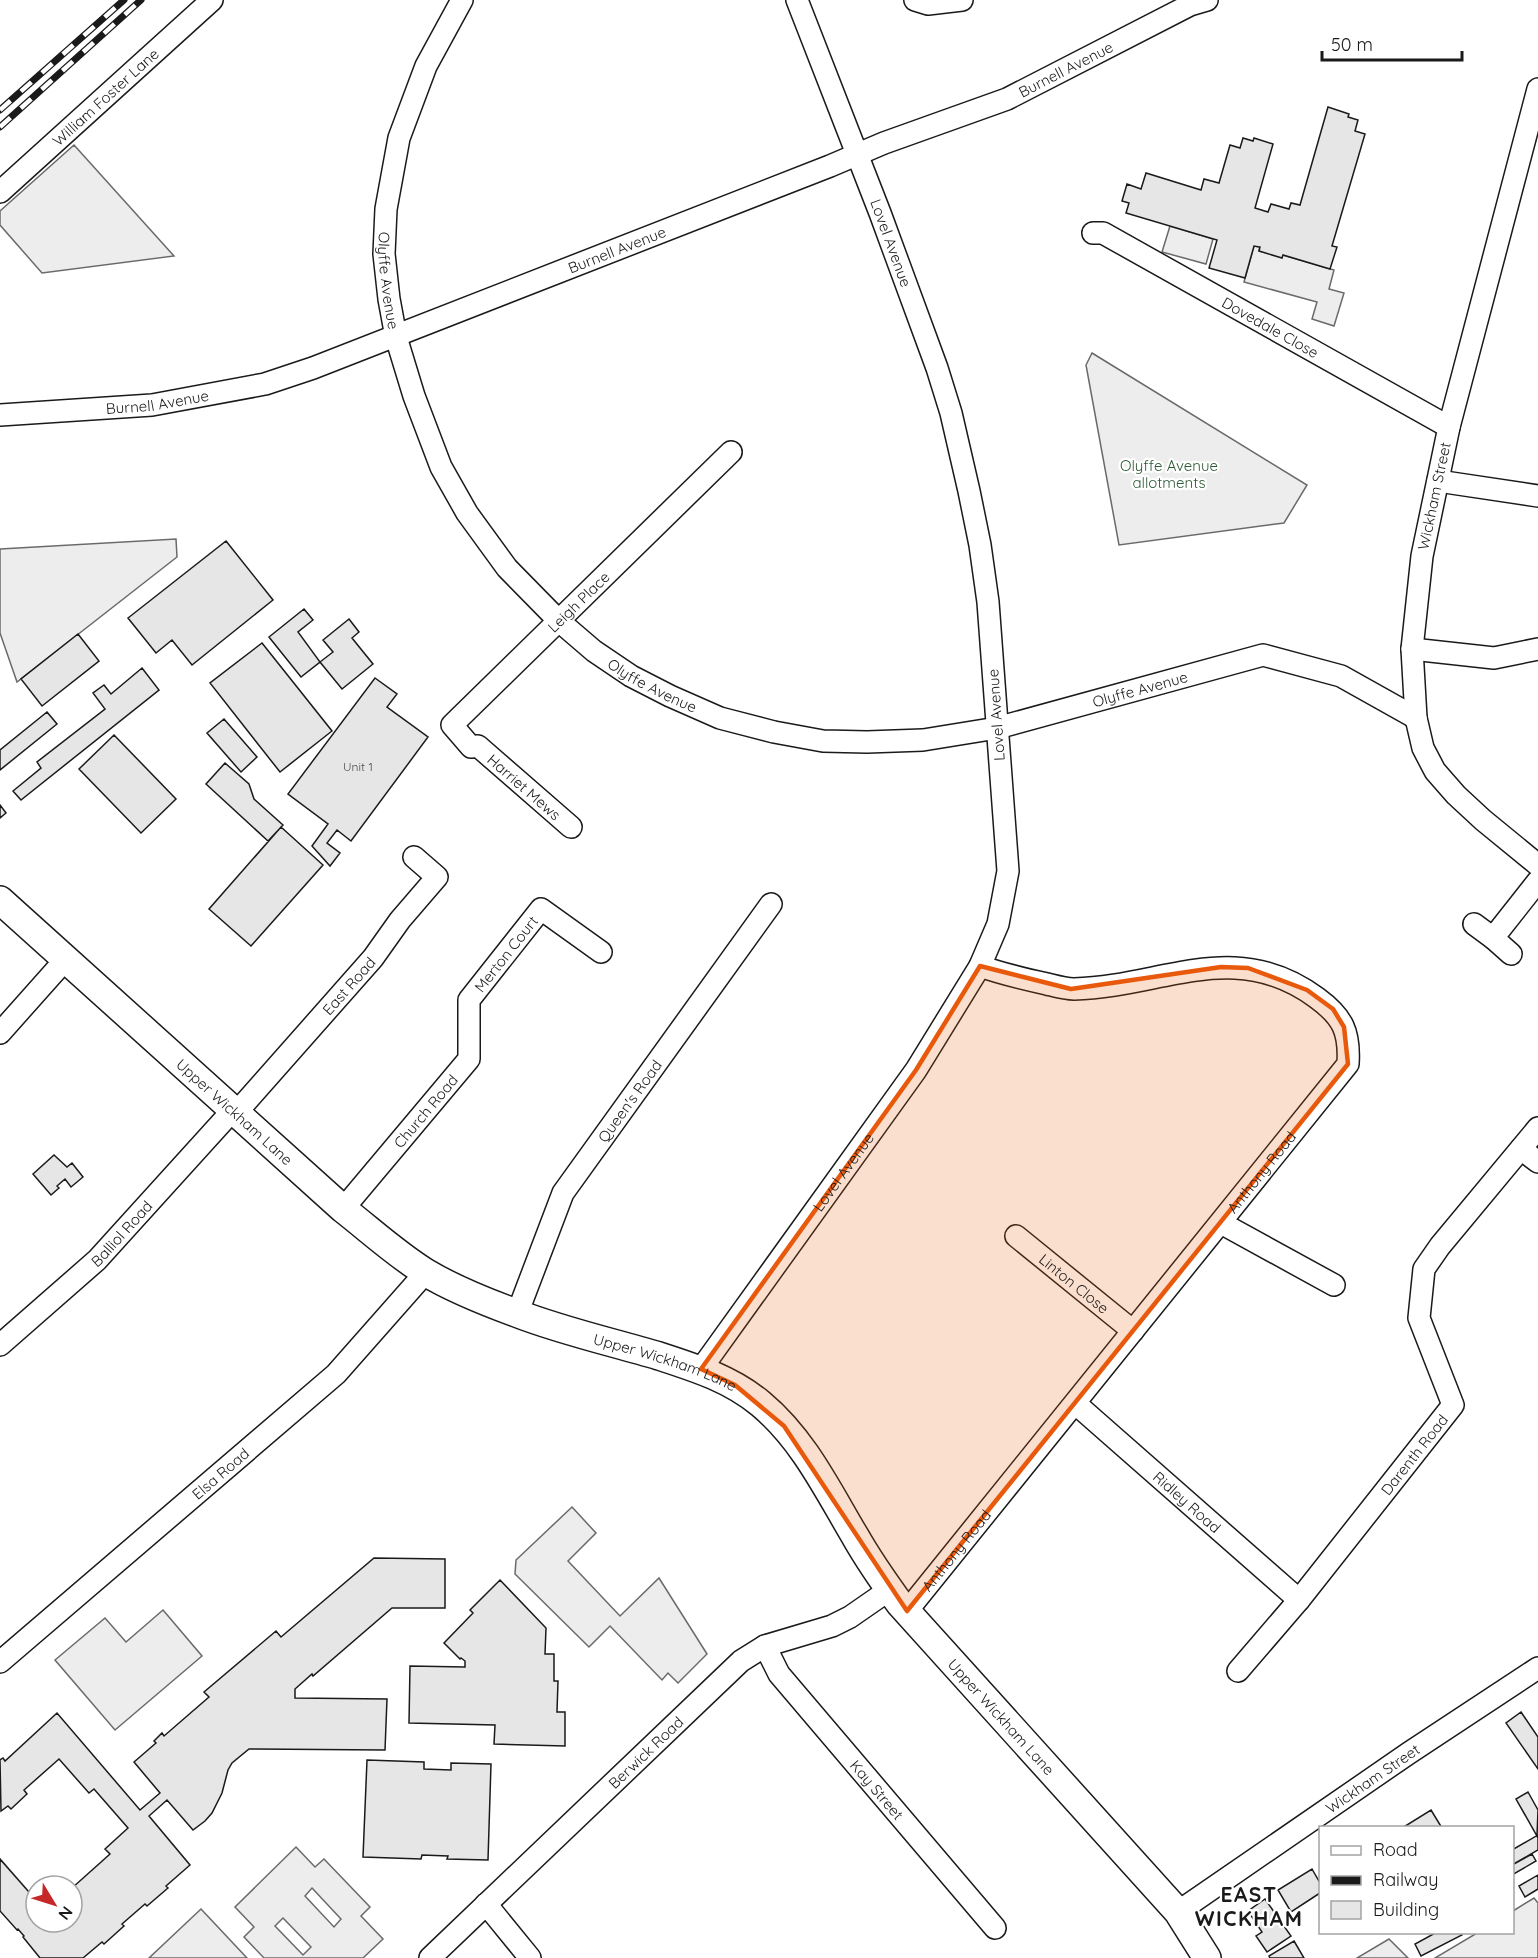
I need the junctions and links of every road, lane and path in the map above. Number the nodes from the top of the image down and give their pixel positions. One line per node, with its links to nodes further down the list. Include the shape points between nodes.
1 (212, 0): 9 (street, William Foster Lane)
2 (462, 0): 11 (street, Olyffe Avenue, via 426,66 399,138 386,209 384,254)
3 (797, 0): 8 (street, Lovel Avenue)
4 (915, 0): 5 (street, via 928,4)
5 (962, 0)
6 (1195, 2): 8 (street, Burnell Avenue, via 1007,99)
7 (1538, 88): 13 (street, Wickham Street)
8 (857, 153): 11 (street, Burnell Avenue); 21 (street, Lovel Avenue, via 951,413 982,556)
9 (0, 192)
10 (1093, 233): 13 (street, Dovedale Close, via 1103,232)
11 (396, 337): 12 (street, Burnell Avenue, via 265,384 215,395 152,405); 17 (street, Olyffe Avenue, via 441,467 467,513 507,568)
12 (0, 415)
13 (1449, 427): 15 (street, Wickham Street)
14 (731, 452): 17 (street, Leigh Place)
15 (1437, 481): 16 (street); 18 (street, Wickham Street, via 1422,556)
16 (1538, 496)
17 (559, 621): 21 (street, Olyffe Avenue, via 631,676 720,718 774,732 823,741 867,742 923,740); 22 (street, Leigh Place, via 452,725 471,747)
18 (1412, 649): 19 (street, via 1494,658); 20 (street, Wickham Street)
19 (1538, 650)
20 (1416, 718): 21 (street, Olyffe Avenue, via 1341,676 1263,655); 25 (street, Wickham Street, via 1423,748 1435,771 1483,820)
21 (997, 728): 34 (street, Lovel Avenue, via 1008,871 998,924)
22 (478, 746): 23 (street, Harriet Mews)
23 (571, 827)
24 (414, 857): 37 (street, East Road, via 437,877 373,958)
25 (1538, 865)
26 (1538, 881): 30 (street)
27 (0, 900): 33 (main road, Upper Wickham Lane)
28 (771, 904): 46 (street, Queen's Road, via 563,1193)
29 (1474, 924): 30 (street)
30 (1492, 938): 32 (street)
31 (601, 952): 35 (street, Merton Court, via 541,909)
32 (1511, 954)
33 (65, 960): 36 (street); 37 (main road, Upper Wickham Lane)
34 (980, 966): 42 (street, Anthony Road, via 1071,989 1123,985 1221,967 1248,968 1281,977 1333,1009 1344,1027 1348,1064); 49 (street, Lovel Avenue, via 916,1070)
35 (469, 1000): 41 (street, Church Road, via 469,1059)
36 (0, 1033)
37 (234, 1112): 41 (main road, Upper Wickham Lane); 48 (street, Balliol Road, via 97,1260)
38 (1538, 1128): 39 (street, Darenth Road)
39 (1521, 1149): 40 (street); 52 (street, Darenth Road, via 1424,1269 1419,1318 1453,1405)
40 (1538, 1162)
41 (343, 1209): 44 (main road, Upper Wickham Lane)
42 (1221, 1223): 45 (street); 47 (street, Anthony Road)
43 (1016, 1236): 47 (street, Linton Close)
44 (426, 1272): 46 (main road, Upper Wickham Lane); 55 (street, Elsa Road, via 336,1374)
45 (1334, 1285)
46 (517, 1314): 49 (main road, Upper Wickham Lane)
47 (1133, 1331): 50 (street, Anthony Road)
48 (0, 1345)
49 (701, 1369): 51 (main road, Upper Wickham Lane, via 735,1385 784,1426 812,1462)
50 (1076, 1404): 52 (street, Ridley Road); 53 (street, Anthony Road)
51 (890, 1590): 53 (main road, Upper Wickham Lane); 54 (street, Berwick Road, via 832,1626)
52 (1299, 1600): 57 (street, Darenth Road)
53 (908, 1611): 59 (main road, Upper Wickham Lane)
54 (765, 1646): 58 (street, Berwick Road, via 735,1666); 60 (street, Kay Street, via 779,1674)
55 (0, 1662)
56 (1538, 1668): 59 (street, Wickham Street)
57 (1238, 1671)
58 (486, 1904): 61 (street, Berwick Road); 62 (street)
59 (1178, 1912): 63 (main road, Upper Wickham Lane)
60 (995, 1928)
61 (430, 1958)
62 (530, 1958)
63 (1208, 1958)

